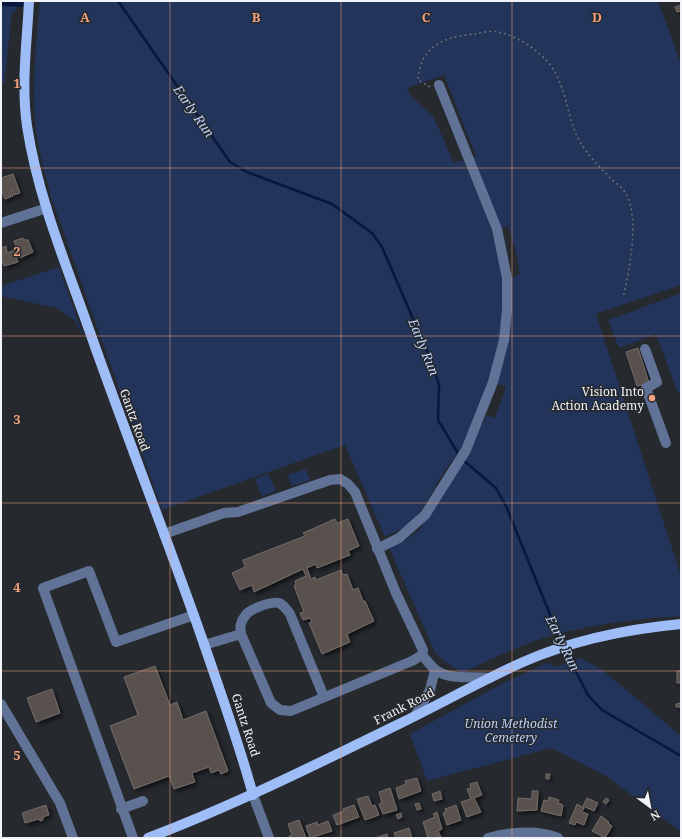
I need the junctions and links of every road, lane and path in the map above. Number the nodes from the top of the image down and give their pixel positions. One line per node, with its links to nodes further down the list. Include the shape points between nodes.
1 (29, 4): 3 (main road, Gantz Road, via 24,68 26,108 32,152)
2 (441, 89): 5 (path, via 418,80 419,66 434,45 453,36 496,31 532,47 548,61 557,77 582,145 626,193 630,203 632,248); 9 (street, via 497,229 507,278 504,340 493,382 458,464 425,515 399,538)
3 (47, 208): 4 (street); 8 (main road, Gantz Road)
4 (1, 223)
5 (624, 298)
6 (645, 349): 7 (street, via 656,382 646,388)
7 (666, 443)
8 (164, 534): 9 (street, via 224,513 238,512 330,480 340,479 355,492); 10 (main road, Gantz Road)
9 (378, 549): 14 (street, via 420,642)
10 (194, 616): 13 (main road, Gantz Road); 22 (street, via 116,642 88,571 43,588)
11 (681, 624): 16 (main road, Frank Road, via 629,630 582,641 553,650)
12 (240, 634): 13 (street); 17 (street, via 271,703 280,710 291,710); 17 (street, via 240,624 245,614 251,610 274,603 286,607)
13 (204, 645): 20 (main road, Gantz Road, via 236,733)
14 (422, 655): 15 (street); 17 (street)
15 (435, 670): 16 (street, via 456,677); 19 (street, via 430,690)
16 (490, 678): 19 (main road, Frank Road)
17 (324, 697)
18 (1, 704): 23 (street, via 60,803)
19 (415, 716): 20 (main road, Frank Road)
20 (253, 795): 25 (main road, Frank Road); 26 (street, Gantz Road)
21 (143, 801): 22 (street)
22 (122, 809): 24 (street)
23 (73, 838)
24 (133, 838)
25 (148, 838)
26 (269, 838)
27 (488, 838): 28 (street, via 518,832)
28 (558, 838)

